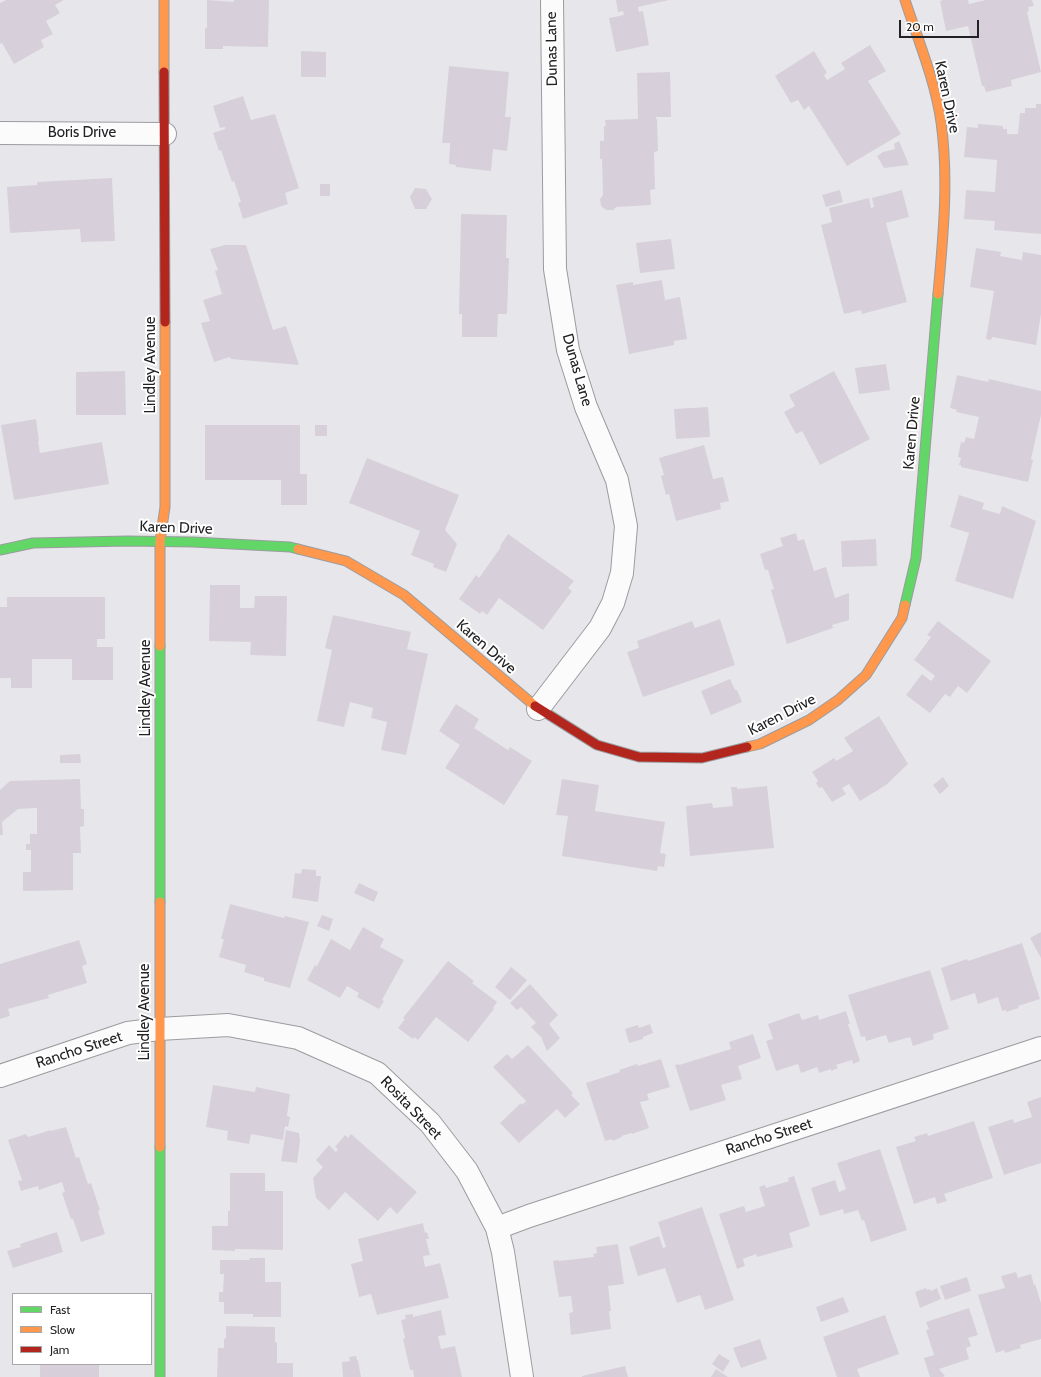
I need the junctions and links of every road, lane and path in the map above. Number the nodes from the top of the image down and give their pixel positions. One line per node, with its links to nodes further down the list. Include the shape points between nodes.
1 (164, 0): 5 (street, Lindley Avenue)
2 (552, 0): 8 (street, Dunas Lane, via 555,269 568,350 586,407 617,480 626,526 622,573 613,603 600,628)
3 (905, 0): 8 (street, Karen Drive, via 941,122 944,222 916,558 902,618 866,675 838,700 809,720 760,744 702,758 638,757 597,745)
4 (0, 133): 5 (street, Boris Drive)
5 (165, 134): 6 (street, Lindley Avenue, via 165,507)
6 (160, 542): 7 (street, Karen Drive, via 33,543); 8 (street, Karen Drive, via 290,546 346,561 404,594); 9 (street, Lindley Avenue)
7 (0, 550)
8 (538, 709)
9 (159, 1029): 11 (street, Rancho Street, via 128,1033); 12 (street, Rosita Street, via 228,1025 298,1038 377,1073 430,1123 467,1171); 13 (street, Lindley Avenue)
10 (1041, 1048): 12 (street, Rancho Street)
11 (0, 1076)
12 (497, 1228): 14 (street, Rosita Street)
13 (160, 1377)
14 (522, 1377)

